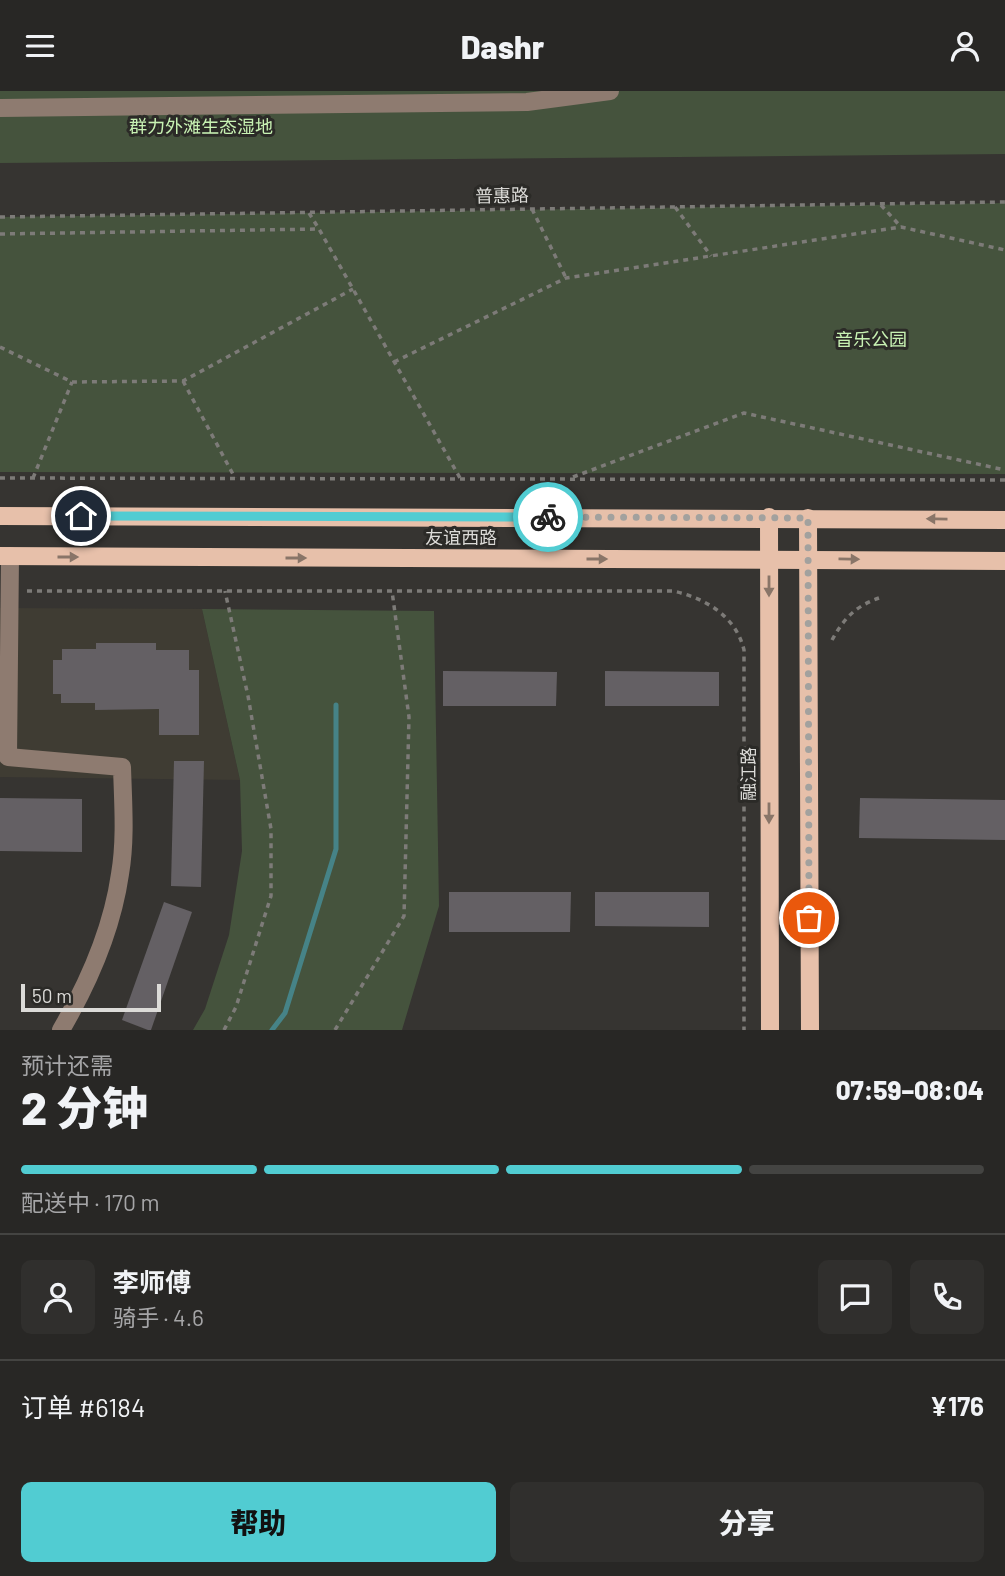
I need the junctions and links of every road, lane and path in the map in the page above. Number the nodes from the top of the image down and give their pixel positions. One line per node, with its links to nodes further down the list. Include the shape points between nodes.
1 (610, 91): 2 (street, via 527,101)
2 (0, 108)
3 (1005, 202): 4 (path, 普惠路)
4 (880, 204): 5 (path, 普惠路); 9 (path)
5 (674, 207): 6 (path, 普惠路); 13 (path)
6 (532, 209): 7 (path, 普惠路); 14 (path)
7 (309, 212): 8 (path, 普惠路); 10 (path)
8 (0, 217)
9 (901, 227): 12 (path); 13 (path)
10 (319, 229): 11 (path); 15 (path)
11 (0, 234)
12 (1005, 250)
13 (711, 255): 14 (path)
14 (566, 278): 17 (path)
15 (353, 289): 17 (path); 18 (path)
16 (0, 347): 19 (path)
17 (394, 362): 24 (path)
18 (183, 381): 19 (path); 23 (path)
19 (72, 382): 22 (path)
20 (1005, 470): 25 (path, via 744,412)
21 (0, 478): 22 (path)
22 (33, 478): 23 (path)
23 (235, 478): 24 (path)
24 (460, 478): 25 (path)
25 (571, 478): 26 (path)
26 (1005, 480)
27 (0, 516): 28 (main road, 友谊西路)
28 (769, 517): 29 (main road, 友谊西路); 32 (main road, 融江路)
29 (808, 518): 30 (main road, 友谊西路, one-way to 29); 33 (main road)
30 (1005, 520)
31 (5, 557): 32 (main road, 友谊西路, one-way to 32); 35 (street)
32 (769, 559): 33 (main road, 友谊西路); 44 (main road, 融江路, one-way to 44)
33 (808, 559): 34 (main road, 友谊西路, one-way to 34); 45 (main road)
34 (1005, 561)
35 (10, 591): 36 (path); 40 (street, via 8,757 122,767 124,832 117,894 89,976)
36 (225, 591): 37 (path); 41 (path, via 271,829 271,896 236,1007)
37 (392, 591): 42 (path, via 409,717 404,916); 43 (path, via 673,591 710,605 733,627 744,650)
38 (879, 598): 39 (path, via 854,609)
39 (832, 640)
40 (61, 1030)
41 (223, 1030)
42 (335, 1030)
43 (744, 1030)
44 (770, 1030)
45 (810, 1030)

